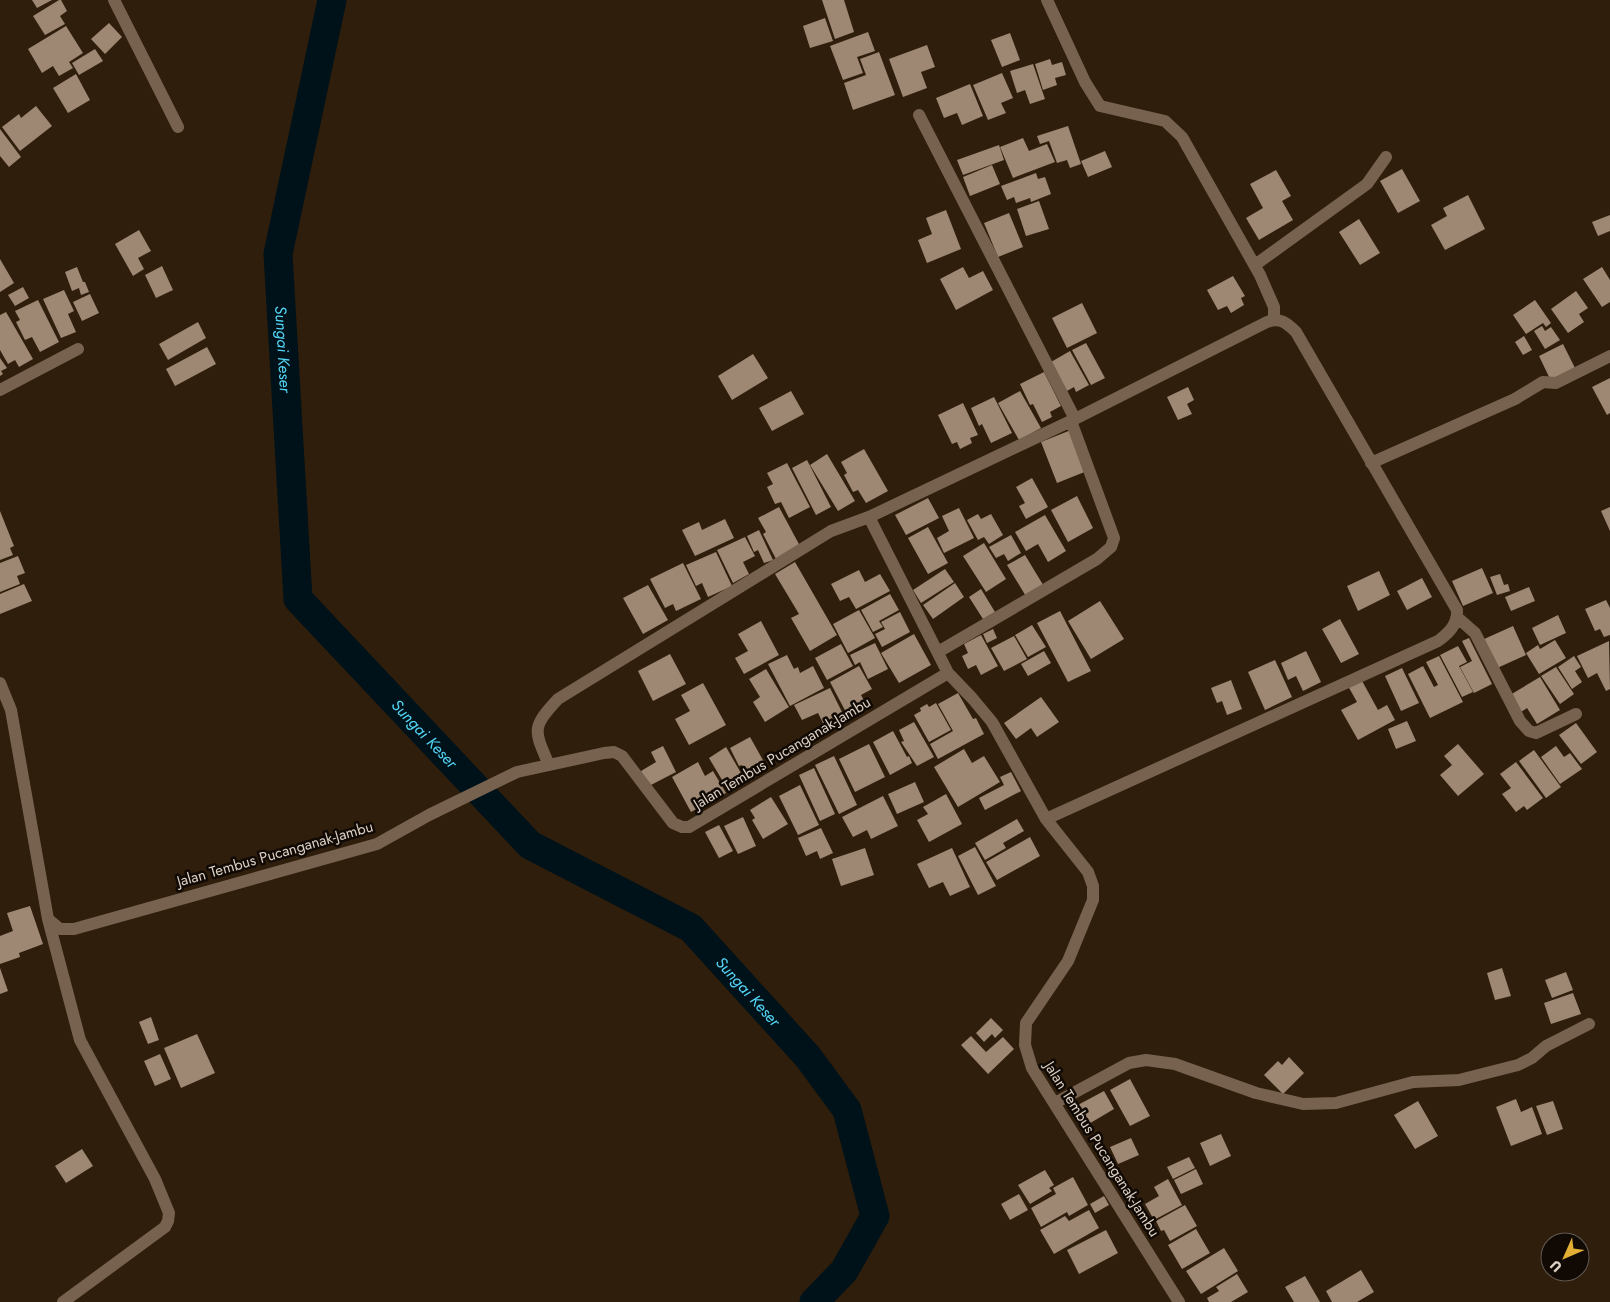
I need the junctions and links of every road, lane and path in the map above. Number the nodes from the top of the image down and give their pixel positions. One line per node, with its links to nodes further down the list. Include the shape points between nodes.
1 (114, 0): 4 (street)
2 (1047, 0): 6 (street, via 1085,82 1100,106 1165,121 1182,137)
3 (919, 115): 11 (street)
4 (178, 127)
5 (1386, 157): 6 (street, via 1367,184)
6 (1255, 265): 7 (street, via 1274,307)
7 (1274, 319): 11 (street); 12 (street, via 1288,323 1296,332)
8 (78, 349): 10 (street)
9 (1610, 356): 12 (street, via 1556,383 1543,382 1515,399)
10 (0, 390)
11 (1073, 420): 13 (street); 15 (street, via 1114,538 1111,547 1098,559)
12 (1371, 463): 14 (street, via 1457,610)
13 (869, 517): 15 (street); 19 (street, via 831,531 558,699 538,726 537,737)
14 (1458, 618): 18 (street, via 1475,633 1520,721 1529,731 1536,733); 20 (street, via 1438,641)
15 (938, 652): 16 (street)
16 (948, 673): 19 (street, Jalan Tembus Pucanganak-Jambu, via 689,827 673,823 622,756 614,752); 20 (street, Jalan Tembus Pucanganak-Jambu, via 992,722)
17 (0, 683): 21 (street, via 11,710)
18 (1576, 714)
19 (549, 765): 21 (street, Jalan Tembus Pucanganak-Jambu, via 517,772 377,844 74,928 60,928)
20 (1046, 820): 23 (street, Jalan Tembus Pucanganak-Jambu, via 1088,872 1093,900 1068,961 1026,1023 1025,1045 1032,1068)
21 (48, 919): 24 (street, via 80,1040 155,1179 169,1213 165,1227)
22 (1589, 1024): 23 (street, via 1518,1065 1459,1080 1413,1082 1336,1103 1303,1104 1256,1093 1175,1064 1146,1060 1129,1063)
23 (1055, 1103): 25 (street, Jalan Tembus Pucanganak-Jambu)
24 (63, 1302)
25 (1179, 1302)

